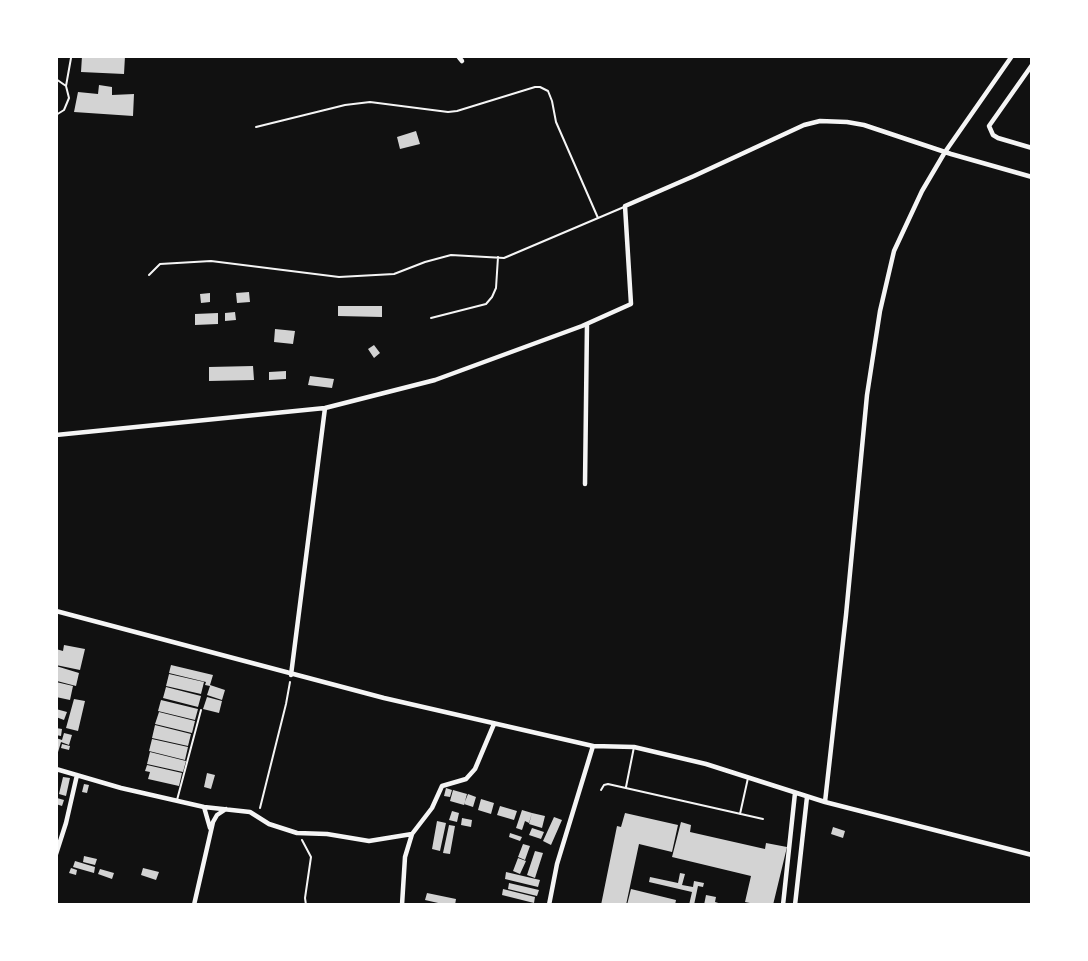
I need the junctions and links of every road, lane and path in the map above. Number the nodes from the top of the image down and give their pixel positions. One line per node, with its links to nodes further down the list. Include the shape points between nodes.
1 (458, 56): 4 (street)
2 (1012, 56): 11 (street)
3 (71, 58): 7 (lane)
4 (462, 61)
5 (1032, 65): 10 (street, via 989,126 998,138)
6 (56, 79): 7 (lane)
7 (66, 86): 8 (lane, via 67,104)
8 (56, 115)
9 (256, 127): 14 (lane, via 370,102 457,111 535,87 543,88 548,91 556,122)
10 (1032, 148)
11 (945, 152): 12 (street); 13 (street, via 864,125 820,121 804,124); 36 (street, via 922,191 894,251 880,311 867,395)
12 (1032, 177)
13 (625, 206): 14 (lane); 18 (street, via 631,304)
14 (598, 218): 15 (lane, via 504,258)
15 (498, 257): 16 (lane, via 452,255 394,274 339,277 210,261 160,264); 17 (lane, via 496,288 486,304)
16 (149, 275)
17 (431, 318)
18 (587, 324): 19 (street, via 435,380); 21 (street)
19 (325, 408): 20 (street); 23 (street)
20 (56, 435)
21 (585, 484)
22 (56, 611): 23 (street)
23 (291, 674): 25 (street); 40 (path)
24 (201, 710): 35 (lane)
25 (494, 724): 26 (street); 44 (street, via 475,769 466,779 442,786 432,808)
26 (593, 746): 27 (street); 50 (street, via 557,864)
27 (634, 748): 30 (street, via 706,764); 31 (lane)
28 (56, 769): 29 (street)
29 (77, 774): 35 (street); 45 (street)
30 (748, 778): 33 (street); 39 (lane)
31 (626, 787): 32 (lane, via 608,784); 39 (lane)
32 (601, 790)
33 (796, 793): 34 (street); 51 (street)
34 (807, 796): 36 (street); 52 (street)
35 (177, 800): 37 (street)
36 (825, 802): 46 (street)
37 (204, 807): 38 (street); 42 (street)
38 (227, 809): 40 (street); 42 (street, via 217,815)
39 (740, 814): 41 (lane)
40 (256, 816): 43 (street)
41 (763, 819)
42 (211, 829): 47 (street)
43 (297, 833): 44 (street, via 369,841); 48 (path, via 311,856)
44 (412, 834): 49 (street, via 405,857)
45 (56, 854)
46 (1032, 856)
47 (194, 905)
48 (306, 905)
49 (402, 905)
50 (549, 905)
51 (783, 905)
52 (795, 905)

